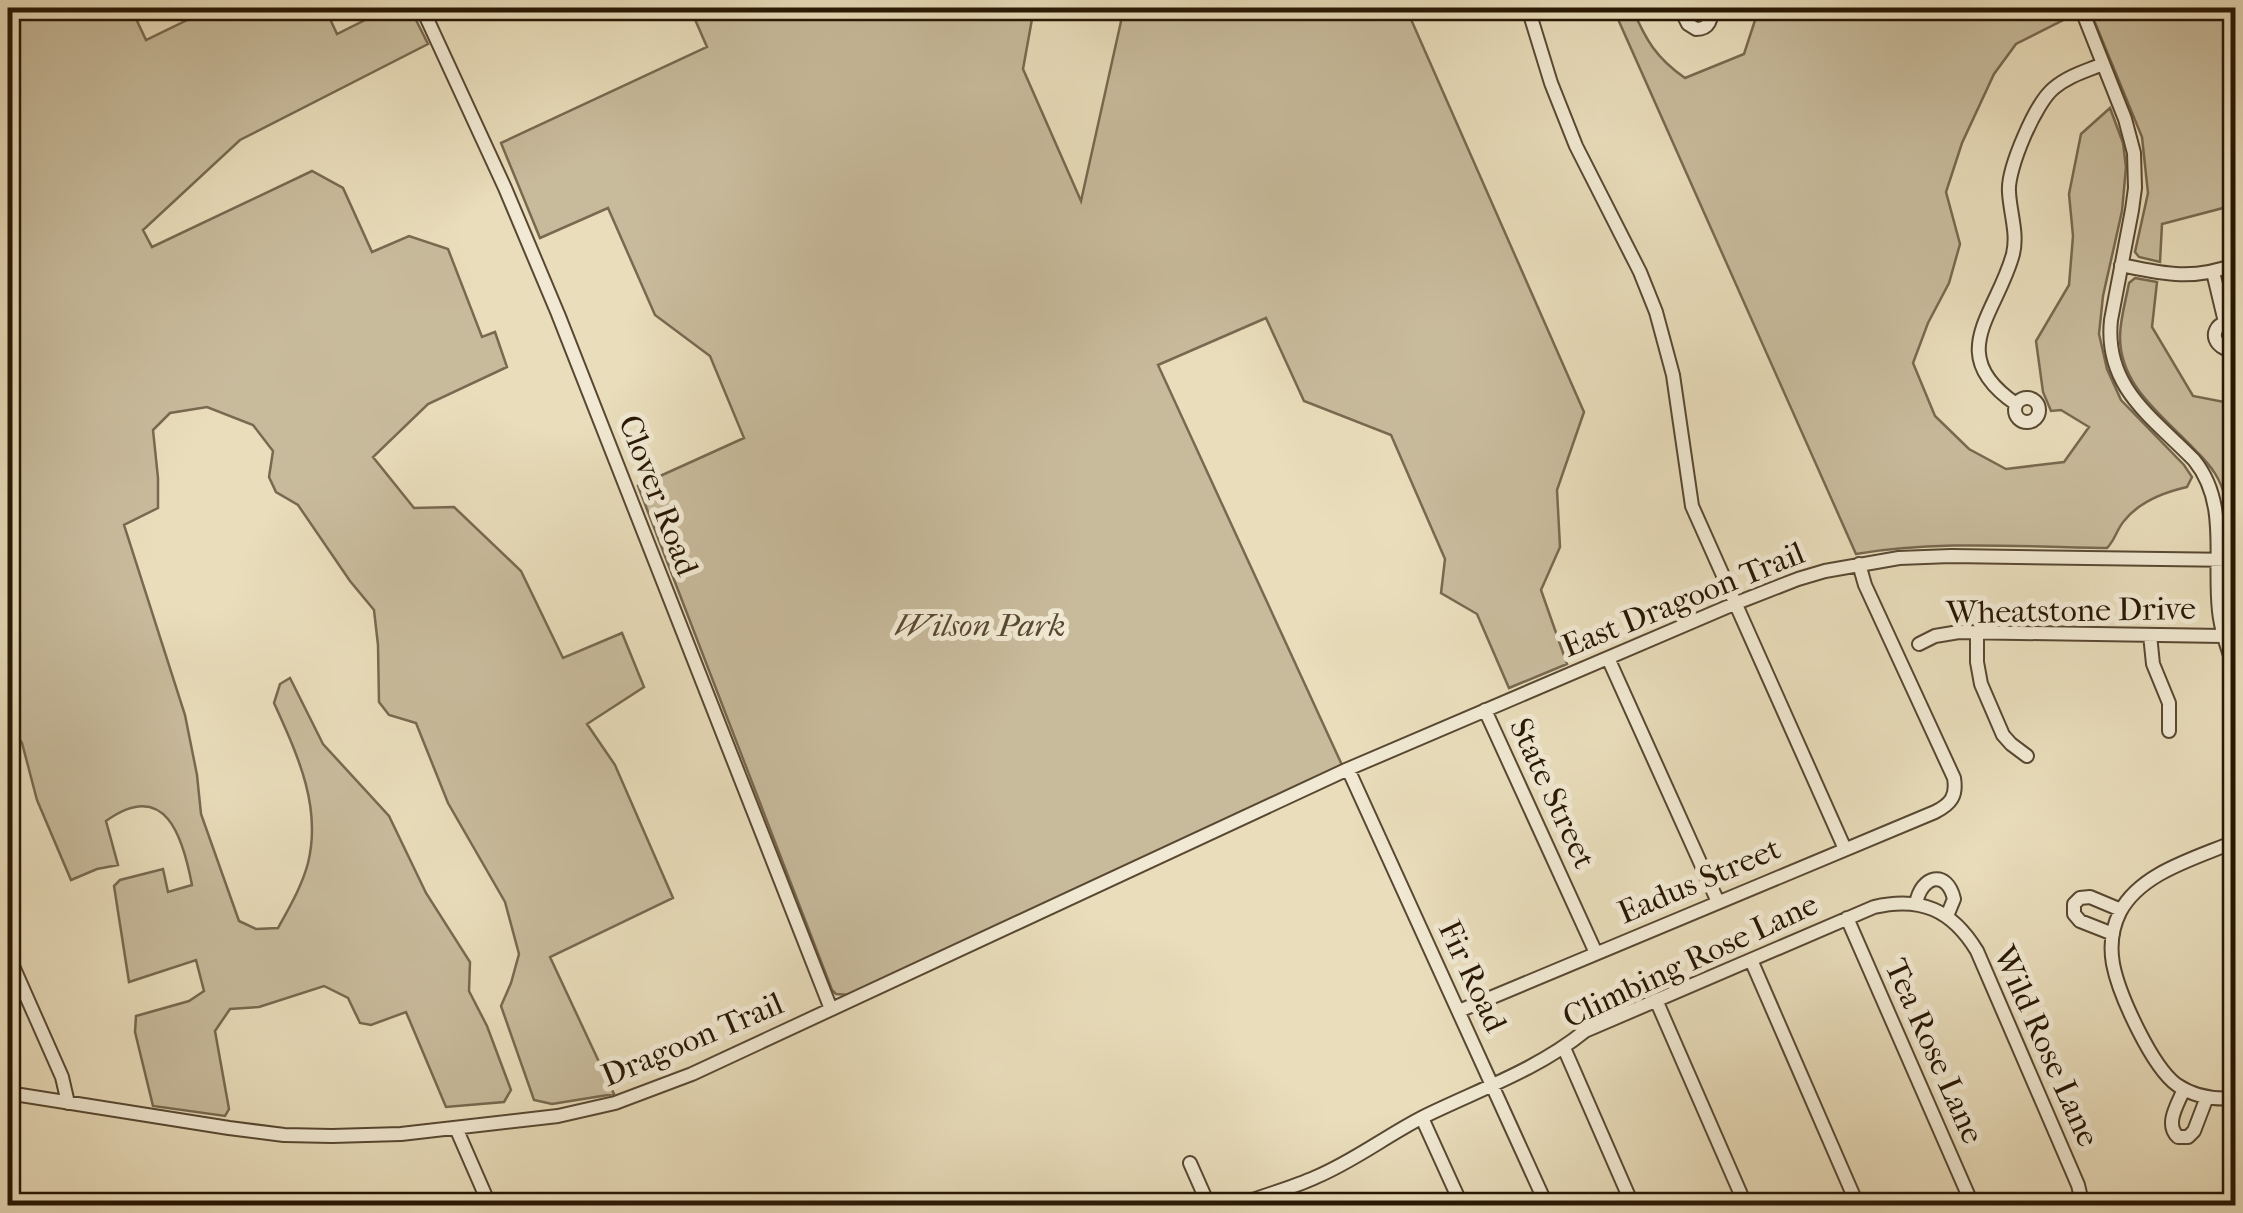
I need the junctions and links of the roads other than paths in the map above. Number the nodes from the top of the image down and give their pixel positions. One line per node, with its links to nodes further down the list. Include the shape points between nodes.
1 (422, 8): 39 (street, Clover Road, via 551,296)
2 (1528, 8): 16 (street, via 1576,146 1656,312 1673,375 1692,506)
3 (1680, 8): 4 (street, via 1696,29 1710,23)
4 (1709, 8)
5 (2080, 8): 6 (street)
6 (2103, 64): 8 (street, via 2134,153 2135,188); 12 (street, via 2042,100 2009,178 2014,246 1979,351 1985,374)
7 (2236, 264): 9 (street)
8 (2121, 265): 9 (street, via 2173,275); 13 (street, via 2109,334 2114,366 2134,401 2208,479 2216,506)
9 (2213, 272): 10 (street)
10 (2230, 324): 11 (street, via 2216,328 2216,342)
11 (2236, 345)
12 (2016, 404)
13 (2216, 560): 14 (street, East Dragoon Trail); 15 (street, East Dragoon Trail, via 1928,556); 19 (street)
14 (2236, 560)
15 (1859, 564): 16 (street, East Dragoon Trail); 28 (street, Eadus Street, via 1955,793 1942,808)
16 (1734, 604): 21 (street, East Dragoon Trail); 28 (street)
17 (1978, 633): 18 (street, Wheatstone Drive); 20 (street, Wheatstone Drive, via 1946,633); 25 (street, via 1981,684 2004,735)
18 (2150, 635): 19 (street, Wheatstone Drive); 24 (street)
19 (2224, 636): 22 (street)
20 (1919, 644)
21 (1608, 658): 23 (street, East Dragoon Trail); 29 (street)
22 (2236, 671)
23 (1486, 710): 26 (street, East Dragoon Trail); 35 (street, State Street)
24 (2170, 731)
25 (2028, 756)
26 (1348, 769): 39 (street, Dragoon Trail); 40 (street, Fir Road)
27 (2236, 840): 31 (street, via 2152,878)
28 (1844, 849): 29 (street, Eadus Street)
29 (1718, 902): 35 (street, Eadus Street)
30 (1916, 904): 32 (street, Wild Rose Lane); 32 (street, Wild Rose Lane, via 1927,882 1945,882 1954,898); 33 (street, Climbing Rose Lane, via 1888,904)
31 (2121, 910): 34 (street); 34 (street, via 2090,897 2074,904 2076,918)
32 (1947, 916): 60 (street, Wild Rose Lane, via 1977,951)
33 (1847, 918): 37 (street, Climbing Rose Lane); 59 (street, Tea Rose Lane)
34 (2112, 934): 43 (street, via 2120,988 2158,1066)
35 (1596, 953): 40 (street, Eadus Street)
36 (8, 955): 47 (street)
37 (1751, 960): 38 (street, Climbing Rose Lane); 58 (street)
38 (1656, 1000): 41 (street, Climbing Rose Lane, via 1585,1031); 57 (street)
39 (831, 1009): 49 (street, Dragoon Trail, via 615,1103)
40 (1459, 1012): 42 (street, Fir Road)
41 (1564, 1048): 42 (street, Climbing Rose Lane); 56 (street)
42 (1492, 1084): 48 (street, Climbing Rose Lane); 55 (street, Fir Road)
43 (2184, 1088): 45 (street); 45 (street, via 2171,1126 2178,1137 2194,1131)
44 (8, 1093): 47 (street, Dragoon Trail)
45 (2207, 1097): 46 (street)
46 (2236, 1098)
47 (68, 1103): 49 (street, Dragoon Trail, via 284,1135)
48 (1422, 1118): 53 (street, Climbing Rose Lane, via 1316,1178); 54 (street)
49 (456, 1128): 51 (street)
50 (1190, 1163): 52 (street)
51 (490, 1206)
52 (1209, 1206)
53 (1237, 1206)
54 (1462, 1206)
55 (1547, 1206)
56 (1633, 1206)
57 (1746, 1206)
58 (1858, 1206)
59 (1972, 1206)
60 (2083, 1206)

